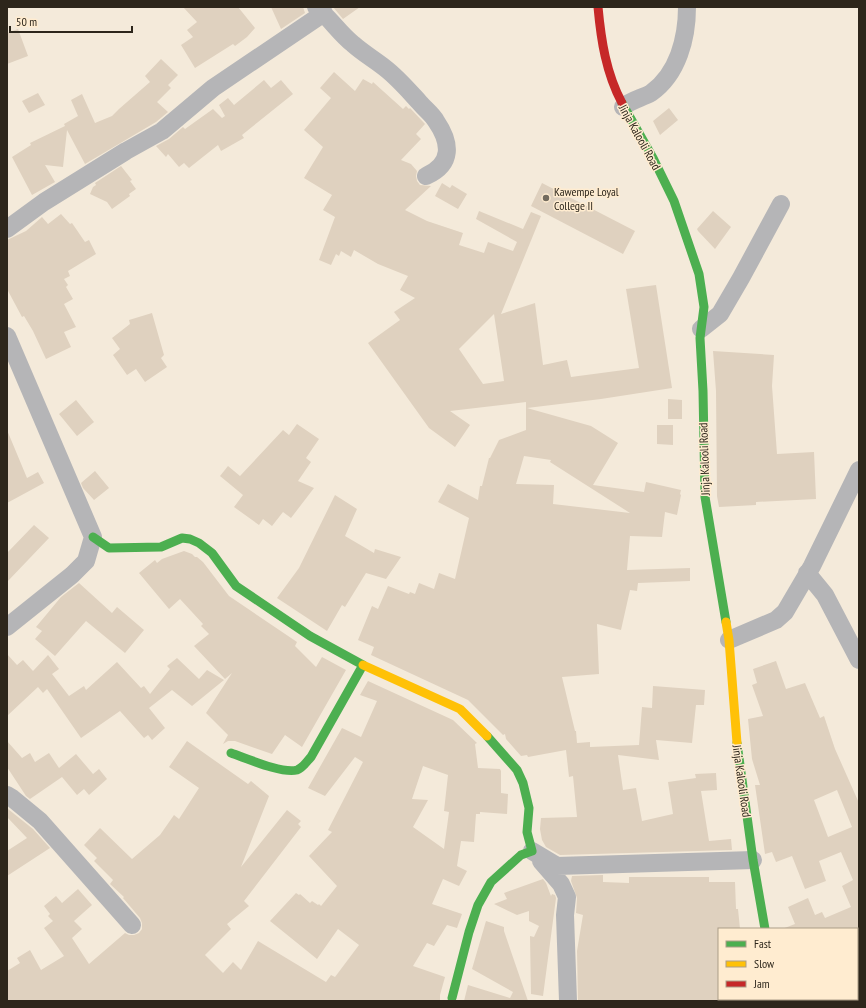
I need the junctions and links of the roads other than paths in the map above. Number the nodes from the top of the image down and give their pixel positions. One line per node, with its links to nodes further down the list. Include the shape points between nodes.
1 (598, 7): 4 (street, Jinja Kalooli Road, via 608,71)
2 (687, 7): 4 (street, via 684,40 675,65 660,85 646,96)
3 (320, 10): 5 (street, via 340,33 403,84 436,120 447,141 448,151 442,165); 7 (street, via 213,88 162,131 44,202)
4 (623, 107): 8 (street, Jinja Kalooli Road, via 653,158 674,201 699,274 704,307)
5 (426, 176)
6 (781, 204): 8 (street, via 720,314)
7 (7, 229)
8 (701, 329): 14 (street, Jinja Kalooli Road, via 705,497)
9 (7, 336): 11 (street)
10 (859, 470): 12 (street)
11 (94, 537): 13 (street, via 86,561); 16 (street, via 109,548 161,546 182,538 199,543 212,553 236,586 310,636)
12 (807, 573): 14 (street, via 785,612 776,620); 15 (street, via 825,595)
13 (7, 627)
14 (728, 640): 20 (street, Jinja Kalooli Road, via 738,752)
15 (859, 660)
16 (363, 664): 17 (street, via 312,757 304,765 296,770 280,769); 19 (street, via 460,709 488,736 517,770 523,783 529,808 527,832)
17 (231, 753)
18 (7, 795): 21 (street, via 40,821)
19 (532, 851): 20 (street, via 556,866); 23 (street, via 521,855 490,882 469,932); 24 (street, via 561,884 567,897)
20 (753, 860): 22 (street, Jinja Kalooli Road)
21 (132, 925)
22 (765, 928)
23 (452, 998)
24 (568, 1001)

